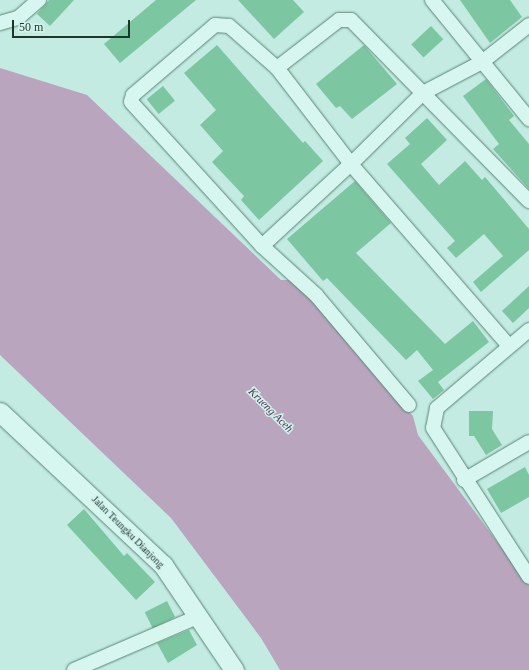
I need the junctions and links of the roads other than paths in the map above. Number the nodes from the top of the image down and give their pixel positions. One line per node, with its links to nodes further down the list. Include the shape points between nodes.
1 (39, 0): 3 (street, via 18,18)
2 (432, 0): 5 (street)
3 (0, 22)
4 (529, 25): 5 (street)
5 (482, 62): 7 (street); 8 (street)
6 (277, 68): 7 (street, via 346,17); 9 (street); 11 (street, via 246,38 222,23 215,25 131,98 134,108)
7 (423, 93): 9 (street); 10 (street)
8 (529, 120)
9 (351, 164): 11 (street); 13 (street)
10 (529, 201)
11 (262, 246): 14 (street, via 316,295)
12 (529, 330): 13 (street)
13 (510, 346): 17 (street, via 437,408 434,416 438,441)
14 (409, 405)
15 (0, 412): 19 (street, Jalan Teungku Dianjong, via 137,538 163,566)
16 (529, 442): 17 (street)
17 (464, 480): 18 (street)
18 (529, 577)
19 (197, 617): 20 (street); 21 (street, Jalan Teungku Dianjong)
20 (74, 670)
21 (234, 670)

